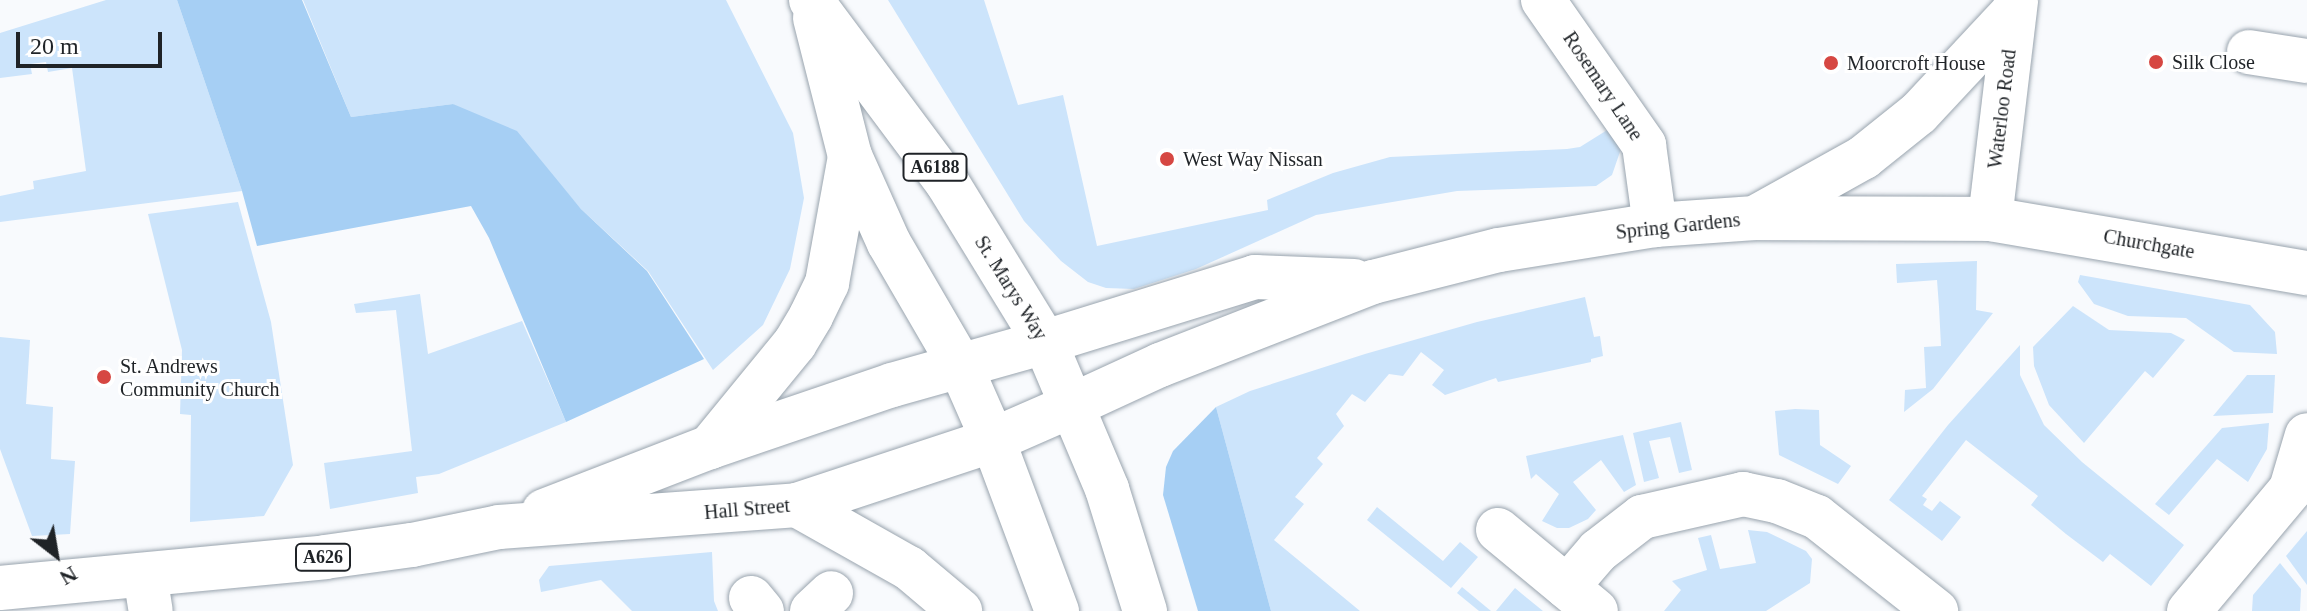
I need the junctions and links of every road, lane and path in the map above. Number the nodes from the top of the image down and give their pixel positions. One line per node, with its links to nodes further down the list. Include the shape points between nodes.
1 (810, 0): 6 (main road, St. Marys Way / A6188); 12 (main road, St. Marys Way / A6188, via 948,184)
2 (1543, 0): 9 (main road, Rosemary Lane, via 1644,145)
3 (2015, 5): 7 (main road, via 1951,83 1899,129 1835,175); 8 (main road, Waterloo Road)
4 (2249, 52): 5 (main road)
5 (2307, 61)
6 (850, 156): 13 (main road, St. Marys Way / A6188, via 889,243); 17 (main road, A6188, via 822,294 795,343)
7 (1755, 218): 8 (main road, Spring Gardens); 9 (main road, Spring Gardens)
8 (1990, 219): 10 (main road, Churchgate)
9 (1655, 225): 11 (main road, Spring Gardens, via 1499,250)
10 (2307, 273)
11 (1373, 282): 12 (main road, Spring Gardens, via 1255,277); 14 (main road, Spring Gardens, via 1160,365)
12 (1045, 342): 13 (main road, Hall Street / A626); 14 (main road, St. Marys Way / A6188)
13 (960, 365): 16 (main road, St. Marys Way / A6188); 17 (main road, Hall Street / A626)
14 (1073, 405): 16 (main road, Hall Street / A626); 27 (main road, St. Marys Way / A6188, via 1107,489)
15 (2307, 435): 18 (main road)
16 (993, 440): 19 (main road, Hall Street / A626); 26 (main road, St. Marys Way / A6188)
17 (710, 447): 20 (main road, Hall Street / A626)
18 (2299, 495): 29 (main road)
19 (797, 505): 20 (main road, Hall Street / A626); 25 (main road, via 909,568)
20 (499, 527): 23 (main road, Hall Street / A626)
21 (1498, 530): 24 (main road)
22 (0, 588): 23 (main road, Hall Street / A626)
23 (148, 593)
24 (1582, 599): 28 (main road, via 1598,551 1642,517 1743,494 1817,517)
25 (960, 611)
26 (1057, 611)
27 (1145, 611)
28 (1936, 611)
29 (2189, 611)

